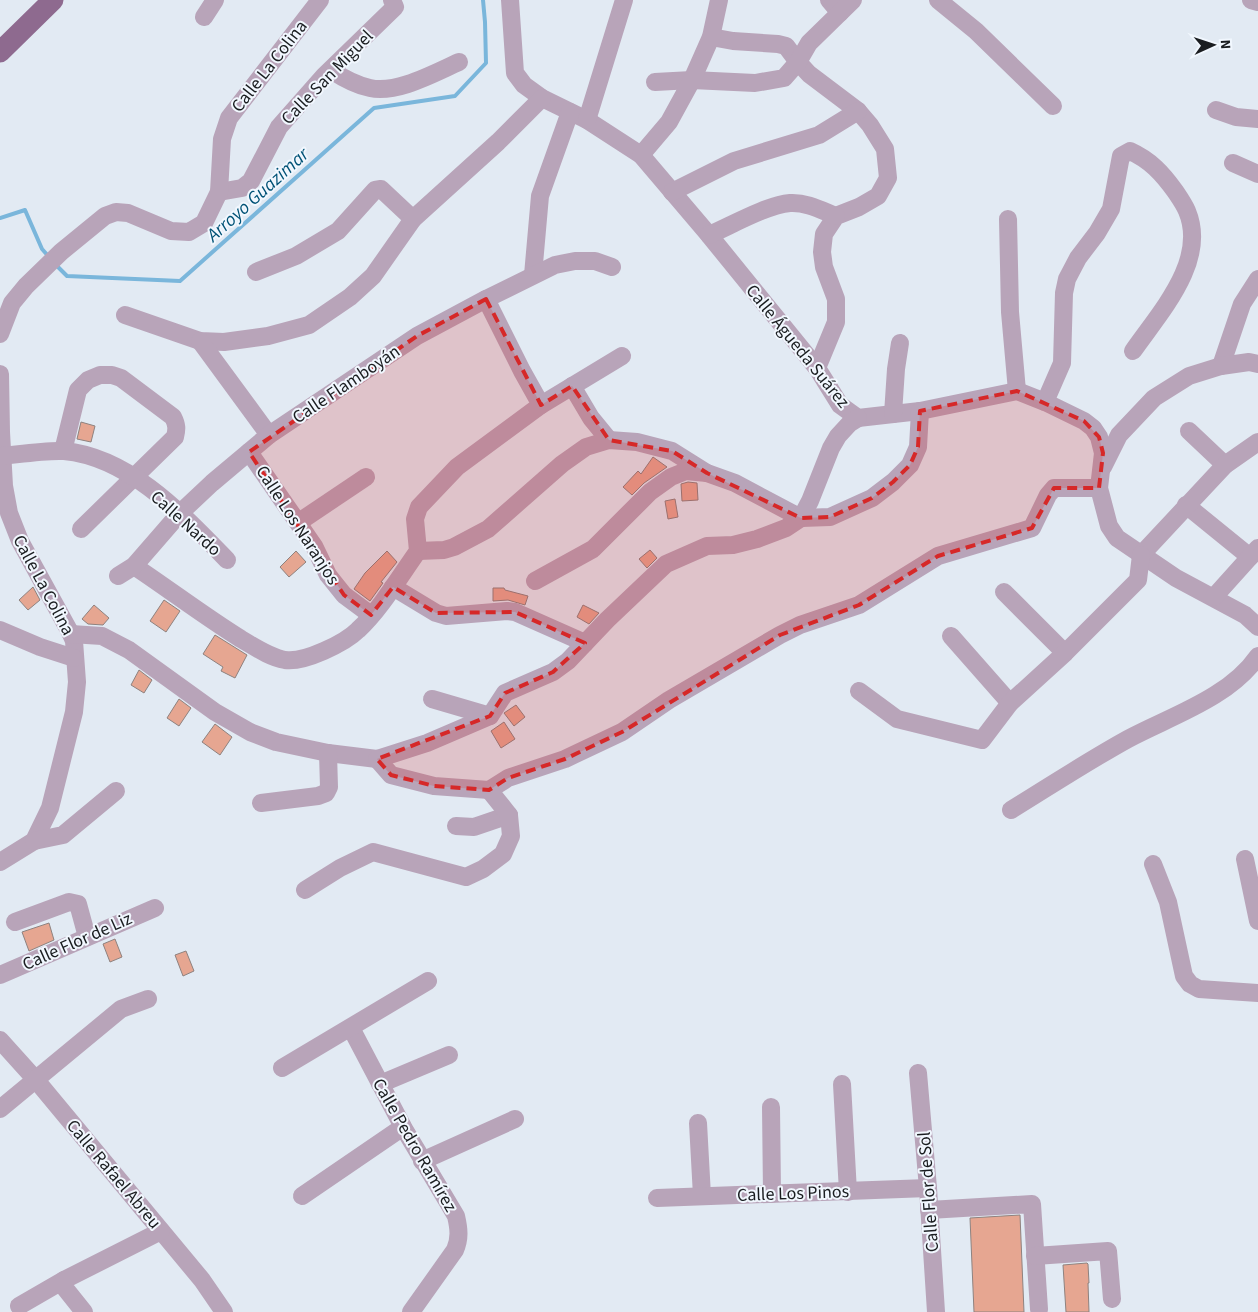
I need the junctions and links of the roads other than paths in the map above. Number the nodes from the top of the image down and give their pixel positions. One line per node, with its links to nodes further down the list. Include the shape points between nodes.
1 (53, 0): 15 (main road)
2 (215, 0): 13 (street)
3 (320, 0): 31 (street, Calle La Colina, via 229,118 222,138)
4 (392, 0): 18 (street, Calle San Miguel, via 395,7)
5 (510, 0): 21 (street, Calle Águeda Suárez, via 515,73 524,86)
6 (624, 0): 27 (street)
7 (719, 0): 14 (street)
8 (853, 0): 12 (street)
9 (938, 0): 22 (street, via 976,31)
10 (1251, 0): 11 (street)
11 (1258, 2)
12 (834, 6): 17 (street)
13 (204, 17)
14 (711, 37): 17 (street, via 786,46); 19 (street)
15 (1, 47)
16 (459, 62): 18 (street, via 395,88 371,89)
17 (798, 62): 19 (street, via 784,78 754,83); 24 (street)
18 (331, 70): 31 (street, Calle San Miguel, via 279,127 251,181 242,188)
19 (692, 80): 20 (street); 28 (street, via 669,122)
20 (655, 82)
21 (542, 98): 25 (street, Calle Águeda Suárez); 34 (street)
22 (1053, 106)
23 (1216, 110): 26 (street, via 1236,117)
24 (858, 111): 32 (street, via 819,136 734,162); 33 (street, via 885,149 888,178 878,196)
25 (570, 112): 27 (street, Calle Águeda Suárez); 39 (street, via 540,196)
26 (1258, 119)
27 (587, 120): 28 (street, Calle Águeda Suárez)
28 (641, 156): 32 (street, Calle Águeda Suárez)
29 (1233, 163): 30 (street)
30 (1258, 174)
31 (219, 192): 43 (street, Calle La Colina, via 204,223 189,232 171,231 128,213 116,212 105,216 61,252 12,303)
32 (672, 192): 36 (street, Calle Águeda Suárez)
33 (836, 216): 36 (street, via 812,206 790,203); 50 (street, via 824,234 822,252 836,299 836,322)
34 (413, 219): 38 (street, via 381,189 374,190 338,231 296,256); 44 (street, via 373,276 350,297 309,325 268,336 224,342)
35 (1008, 219): 53 (street, via 1010,312)
36 (709, 235): 50 (street, Calle Águeda Suárez)
37 (612, 267): 39 (street, Calle Flamboyán, via 595,261 575,261 555,265)
38 (256, 272)
39 (533, 275): 41 (street, Calle Flamboyán)
40 (1258, 279): 49 (street, via 1242,304)
41 (486, 299): 55 (street); 61 (street, Calle Flamboyán, via 417,336)
42 (125, 315): 44 (street)
43 (0, 334)
44 (200, 341): 61 (street)
45 (900, 343): 57 (street)
46 (1133, 351): 54 (street, via 1184,277 1192,229 1187,211 1166,178 1152,164 1130,151 1122,156 1111,209 1067,279 1062,363)
47 (622, 356): 52 (street)
48 (1258, 364): 49 (street)
49 (1221, 366): 71 (street, via 1189,376 1154,398 1119,435)
50 (817, 368): 58 (street, Calle Águeda Suárez, via 840,405)
51 (0, 374): 60 (street, Calle La Colina)
52 (572, 386): 55 (street); 62 (street)
53 (1017, 391): 54 (street); 56 (street, Calle Águeda Suárez)
54 (1045, 402): 71 (street, via 1093,428 1103,453)
55 (540, 405): 78 (street, via 457,467 419,507 415,519)
56 (920, 410): 57 (street, Calle Águeda Suárez); 75 (street, via 918,448 910,465 893,482 856,506 830,516)
57 (894, 414): 58 (street, Calle Águeda Suárez)
58 (858, 418): 75 (street, via 844,429 831,448)
59 (1190, 431): 67 (street)
60 (0, 432): 66 (street, Calle La Colina)
61 (269, 435): 65 (street, Calle Flamboyán)
62 (609, 440): 68 (street, via 637,442 672,451); 78 (street, via 586,447 562,464 488,529 454,547)
63 (1258, 442): 67 (street)
64 (63, 451): 66 (street, Calle Nardo); 70 (street, Calle Nardo, via 108,463); 70 (street, via 78,390 88,380 112,374 173,417 176,423 174,438)
65 (249, 452): 74 (street, Calle Flamboyán); 76 (street, Calle Los Naranjos)
66 (2, 456): 72 (street, Calle La Colina)
67 (1226, 465): 73 (street)
68 (707, 473): 75 (street, via 735,483); 84 (street, via 686,471 671,477 650,492 593,549)
69 (366, 477): 76 (street)
70 (134, 478): 74 (street, Calle Nardo); 77 (street)
71 (1100, 480): 80 (street, via 1109,526 1117,538); 103 (street, via 1054,488 1032,528 938,556 859,605 780,635 668,700 622,732 565,759 508,778)
72 (2, 486): 91 (street, Calle La Colina, via 13,527)
73 (1186, 505): 79 (street); 80 (street)
74 (180, 512): 81 (street, Calle Nardo); 82 (street, Calle Flamboyán)
75 (801, 518): 93 (street, via 786,528 756,539 733,545 708,546 666,564)
76 (299, 522): 88 (street, Calle Los Naranjos, via 328,575 344,595)
77 (81, 529)
78 (418, 551): 85 (street)
79 (1254, 553): 87 (street)
80 (1141, 555): 87 (street); 94 (street, via 1138,580)
81 (226, 560)
82 (134, 566): 83 (street, Calle Flamboyán); 88 (street, via 219,626 274,657 288,660 334,646 358,631)
83 (118, 576)
84 (535, 581)
85 (393, 587): 88 (street); 93 (street, via 446,616 515,612)
86 (1004, 592): 94 (street)
87 (1214, 598): 89 (street)
88 (371, 616)
89 (1258, 627)
90 (0, 630): 96 (street)
91 (71, 634): 96 (street, Calle La Colina); 101 (street, via 102,636 250,732 276,742)
92 (951, 636): 99 (street)
93 (585, 642): 100 (street, via 554,672 505,693)
94 (1065, 653): 99 (street)
95 (1258, 656): 106 (street, via 1233,683 1194,707 1129,739)
96 (74, 658): 109 (street, Calle La Colina, via 77,682 74,712 50,808)
97 (859, 691): 99 (street, via 897,719 982,740)
98 (432, 699): 100 (street)
99 (1010, 704)
100 (490, 716): 102 (street, via 427,743)
101 (328, 754): 102 (street); 105 (street, via 329,787 326,793)
102 (377, 759): 103 (street, via 391,775 434,786)
103 (489, 790): 107 (street)
104 (116, 791): 109 (street, via 63,835)
105 (261, 802)
106 (1011, 810)
107 (509, 815): 108 (street, via 474,827); 113 (street, via 511,836 503,854 466,877 373,852)
108 (456, 826)
109 (34, 841): 111 (street)
110 (1245, 859): 115 (street)
111 (0, 862)
112 (1153, 864): 120 (street, via 1168,902 1184,976 1190,984 1199,989)
113 (305, 890)
114 (155, 908): 117 (street, Calle Flor de Liz)
115 (1258, 921)
116 (15, 922): 117 (street, via 70,902 78,904)
117 (87, 937): 118 (street, Calle Flor de Liz)
118 (0, 975)
119 (428, 981): 122 (street)
120 (1258, 992)
121 (148, 999): 127 (street, via 121,1009)
122 (351, 1028): 125 (street); 128 (street, Calle Pedro Ramírez)
123 (0, 1040): 127 (street, Calle Rafael Abreu)
124 (449, 1055): 128 (street)
125 (282, 1068)
126 (918, 1073): 136 (street, Calle Flor de Sol)
127 (36, 1080): 131 (street); 143 (street, Calle Rafael Abreu)
128 (380, 1084): 134 (street, Calle Pedro Ramírez)
129 (842, 1084): 137 (street)
130 (771, 1107): 138 (street)
131 (0, 1109)
132 (515, 1119): 135 (street)
133 (698, 1123): 140 (street)
134 (402, 1127): 135 (street, Calle Pedro Ramírez); 139 (street)
135 (422, 1161): 151 (street, Calle Pedro Ramírez, via 456,1216 459,1240)
136 (928, 1188): 137 (street, Calle Los Pinos); 142 (street, Calle Flor de Sol)
137 (848, 1192): 138 (street, Calle Los Pinos)
138 (772, 1194): 140 (street, Calle Los Pinos)
139 (302, 1196)
140 (702, 1196): 141 (street, Calle Los Pinos)
141 (657, 1198)
142 (929, 1210): 144 (street, via 1032,1204); 152 (street, Calle Flor de Sol)
143 (162, 1231): 145 (street); 150 (street, Calle Rafael Abreu)
144 (1035, 1256): 146 (street, via 1108,1251); 148 (street)
145 (64, 1280): 147 (street); 149 (street, via 64,1287)
146 (1112, 1299)
147 (19, 1306)
148 (1039, 1308)
149 (84, 1312)
150 (224, 1312)
151 (411, 1312)
152 (936, 1312)

